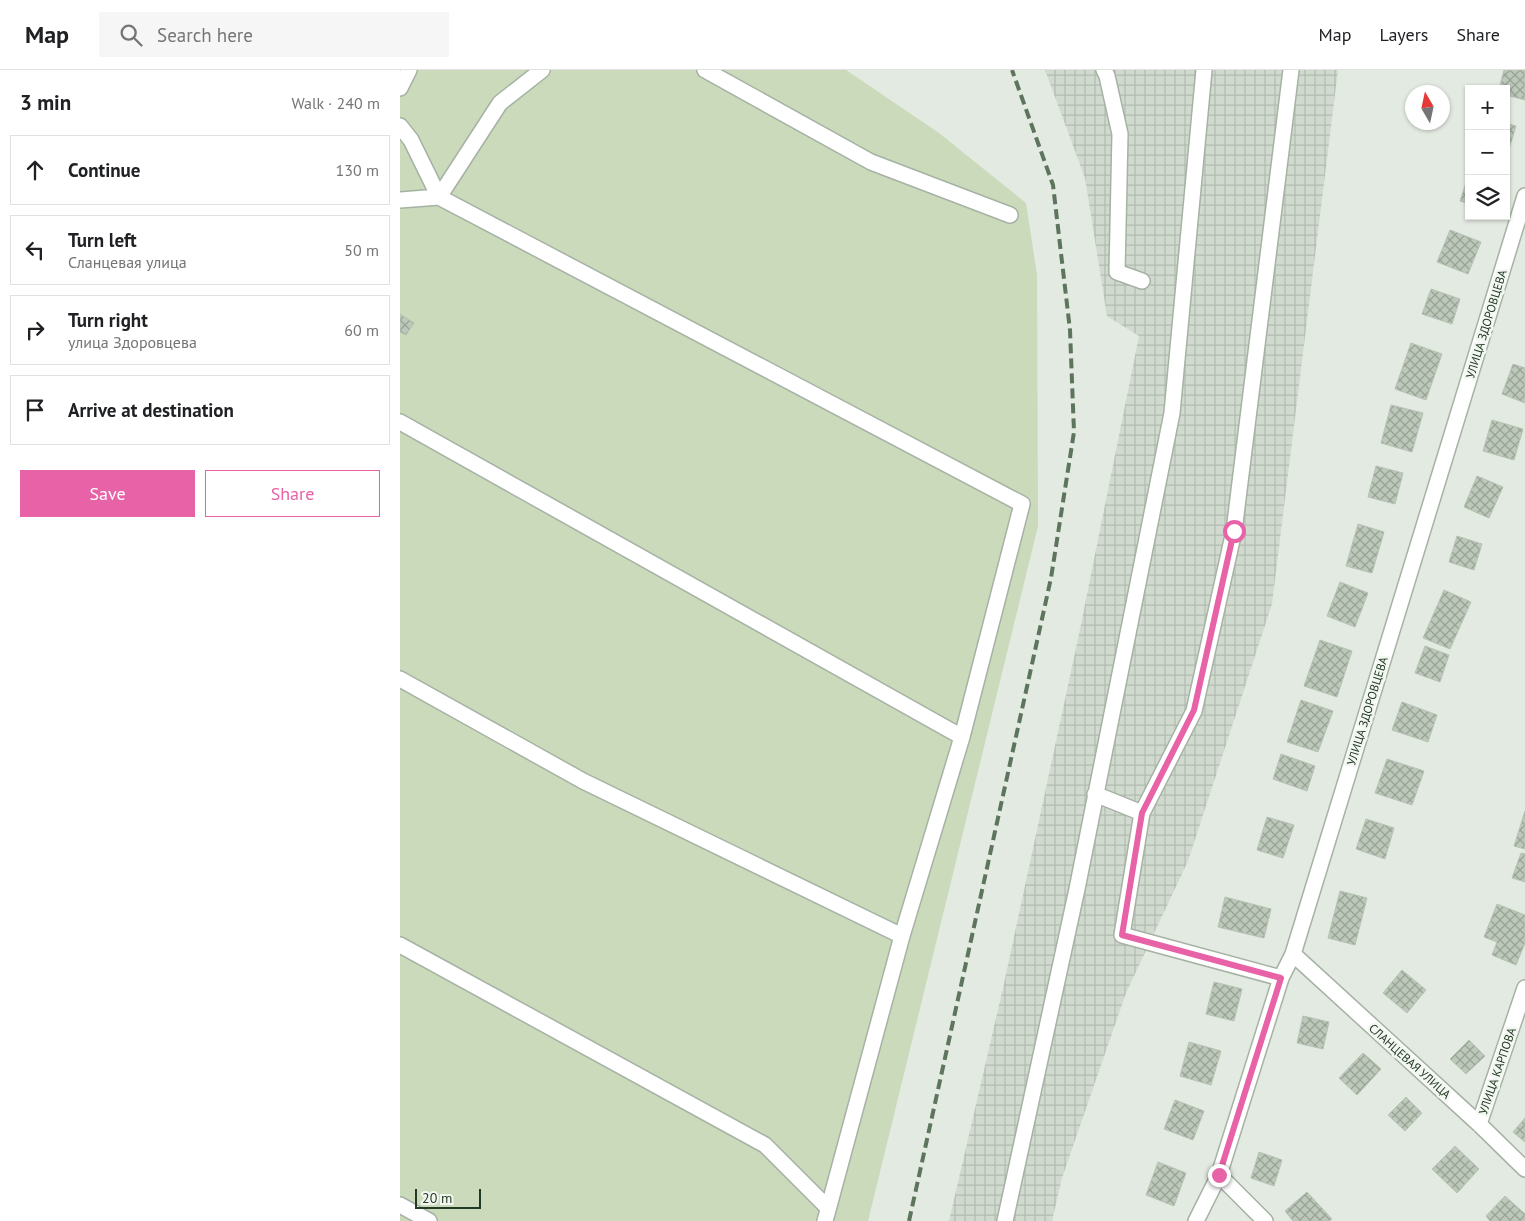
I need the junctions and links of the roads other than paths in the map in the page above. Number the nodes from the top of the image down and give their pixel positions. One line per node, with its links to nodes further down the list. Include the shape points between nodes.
1 (409, 70): 7 (street)
2 (542, 70): 10 (street, via 500,103)
3 (705, 70): 12 (street, via 871,162)
4 (1104, 70): 13 (street, via 1120,134 1117,272)
5 (1204, 70): 17 (street, via 1172,413)
6 (1291, 70): 18 (street, via 1234,531 1194,710)
7 (400, 88)
8 (400, 126): 10 (street, via 412,140)
9 (1525, 196): 21 (street, УЛИЦА ЗДОРОВЦЕВА)
10 (440, 197): 11 (street); 16 (street, via 1022,504)
11 (400, 200)
12 (1010, 214)
13 (1142, 282)
14 (400, 422): 16 (street)
15 (400, 679): 19 (street, via 583,781)
16 (962, 737): 19 (street)
17 (1095, 794): 18 (street); 30 (street)
18 (1142, 813): 22 (street, via 1122,935)
19 (902, 936): 28 (street)
20 (400, 945): 28 (street, via 765,1145)
21 (1292, 954): 22 (street, УЛИЦА ЗДОРОВЦЕВА); 24 (street, СЛАНЦЕВАЯ УЛИЦА)
22 (1281, 978): 26 (street, УЛИЦА ЗДОРОВЦЕВА)
23 (1525, 988): 24 (street, УЛИЦА КАРПОВА)
24 (1479, 1124): 25 (street, СЛАНЦЕВАЯ УЛИЦА)
25 (1525, 1170)
26 (1219, 1175): 31 (street, УЛИЦА ЗДОРОВЦЕВА); 32 (street)
27 (400, 1205): 29 (street)
28 (827, 1215)
29 (429, 1221)
30 (1005, 1221)
31 (1196, 1221)
32 (1265, 1221)

